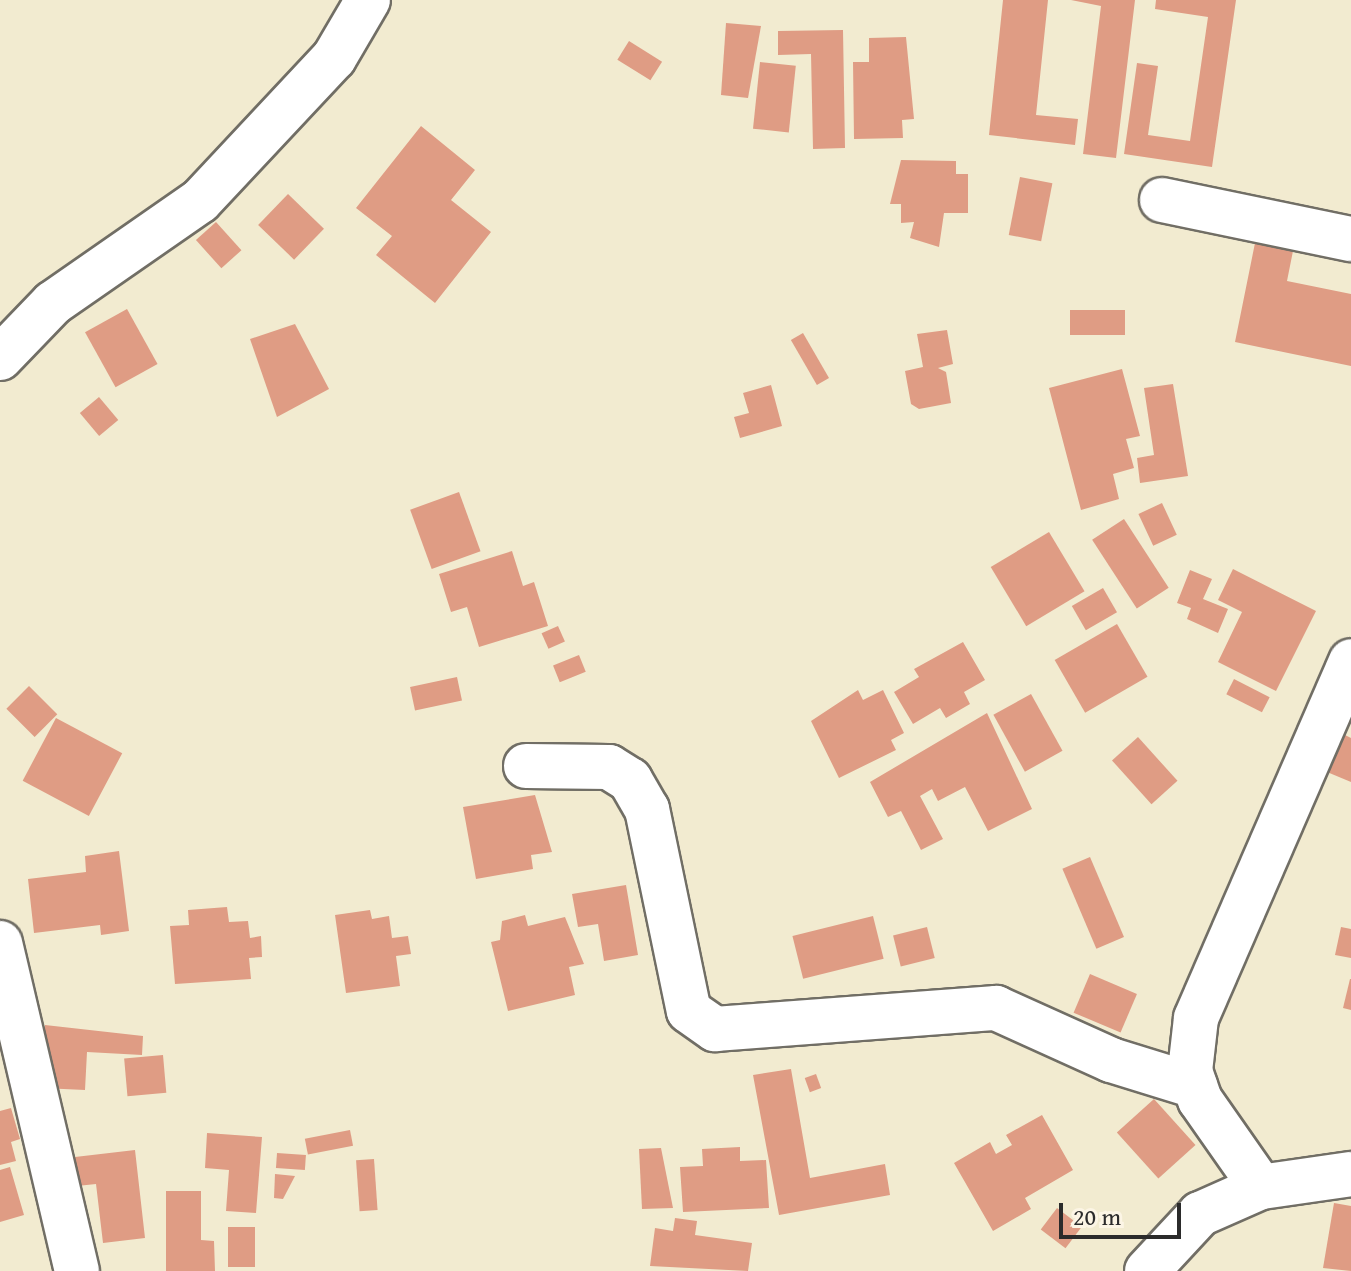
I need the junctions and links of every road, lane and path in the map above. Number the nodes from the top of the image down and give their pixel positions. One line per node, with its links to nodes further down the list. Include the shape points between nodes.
1 (368, 0): 4 (street, via 334,58 259,144 200,201 53,303)
2 (1162, 200): 3 (street)
3 (1351, 239)
4 (0, 358)
5 (1351, 661): 8 (street, via 1218,955 1196,1018)
6 (526, 766): 8 (street, via 609,767 630,780 647,809 689,1011 715,1029 996,1008 1111,1060)
7 (0, 943): 11 (street)
8 (1195, 1086): 10 (street)
9 (1351, 1174): 10 (street)
10 (1261, 1187): 12 (street, via 1200,1214)
11 (77, 1271)
12 (1147, 1271)

